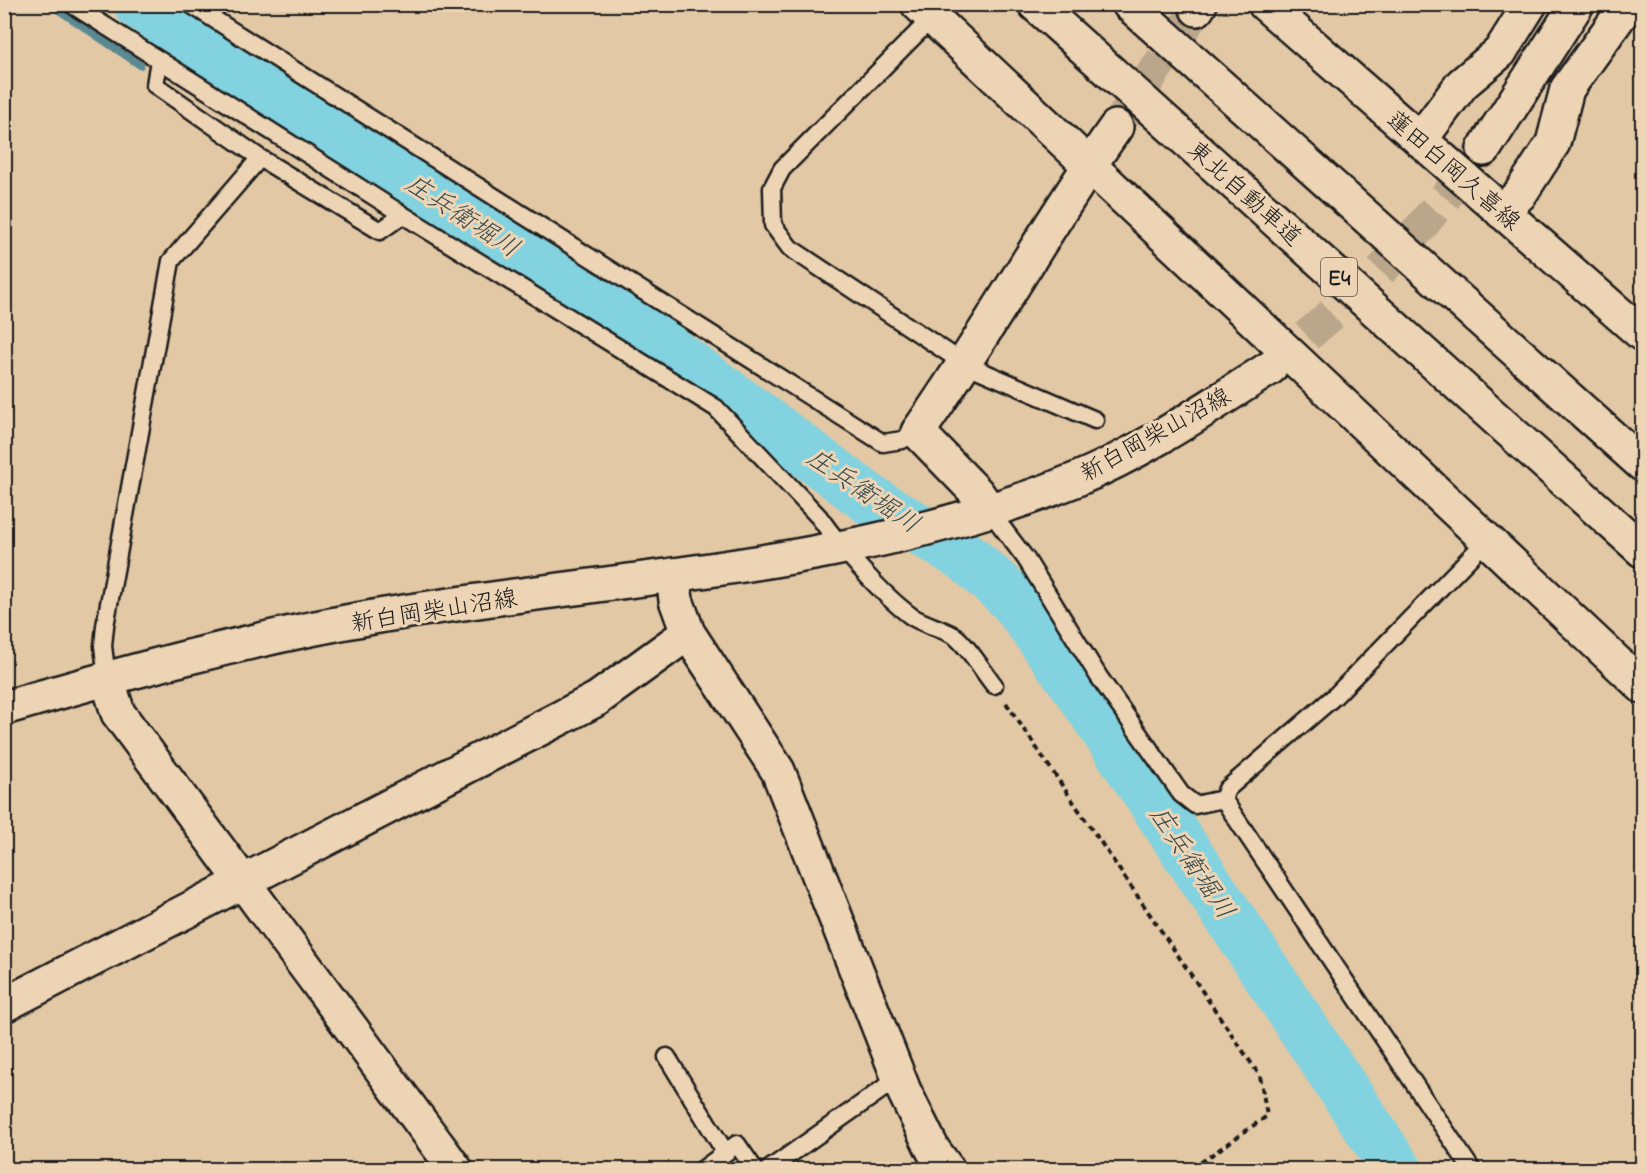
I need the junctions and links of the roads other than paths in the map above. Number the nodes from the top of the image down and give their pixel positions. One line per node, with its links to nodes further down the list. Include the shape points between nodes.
1 (71, 4): 10 (lane)
2 (1035, 4): 27 (main road, 東北自動車道 / E4)
3 (1129, 4): 23 (main road, E4)
4 (1265, 4): 12 (main road, 蓮田白岡久喜線)
5 (1530, 4): 12 (main road, via 1500,52 1462,84)
6 (1577, 4): 13 (main road)
7 (197, 6): 22 (lane, via 883,443 903,440)
8 (925, 11): 15 (main road); 19 (lane, via 782,169 772,188 773,225 790,248)
9 (1631, 15): 16 (main road, via 1567,89 1553,143 1520,194)
10 (159, 60): 14 (lane, via 155,85); 17 (lane)
11 (1116, 127): 15 (main road)
12 (1420, 140): 16 (main road, 蓮田白岡久喜線)
13 (1484, 149)
14 (260, 158): 17 (lane, via 380,231); 30 (lane, via 171,261 105,626)
15 (1088, 166): 19 (main road); 25 (main road)
16 (1502, 212): 18 (main road, 蓮田白岡久喜線)
17 (403, 215): 26 (lane, via 716,408 819,517)
18 (1642, 334)
19 (965, 364): 21 (lane); 22 (main road)
20 (1270, 368): 24 (main road, 新白岡柴山沼線, via 1125,456 1069,482)
21 (1095, 420)
22 (918, 432): 24 (main road, via 977,493)
23 (1642, 464)
24 (978, 513): 26 (main road, 新白岡柴山沼線); 34 (lane, via 1026,559 1099,677 1181,794 1195,805)
25 (1488, 539): 32 (main road); 34 (lane, via 1335,696 1227,789)
26 (856, 545): 28 (main road, 新白岡柴山沼線); 31 (lane, via 881,590 911,616 955,636)
27 (1642, 550)
28 (673, 575): 29 (main road, via 676,600); 30 (main road, 新白岡柴山沼線, via 378,616)
29 (688, 633): 35 (main road, via 597,699); 38 (main road, via 778,771)
30 (107, 678): 33 (main road, 新白岡柴山沼線); 35 (main road, via 118,713)
31 (994, 685)
32 (1642, 686)
33 (4, 708)
34 (1223, 799): 45 (lane)
35 (245, 882): 36 (main road); 40 (main road)
36 (4, 1005)
37 (667, 1057): 39 (lane)
38 (898, 1078): 43 (lane); 44 (main road, via 933,1150)
39 (725, 1152): 41 (lane); 42 (lane, via 737,1144)
40 (456, 1170)
41 (702, 1170)
42 (755, 1170)
43 (768, 1170)
44 (948, 1170)
45 (1472, 1170)

